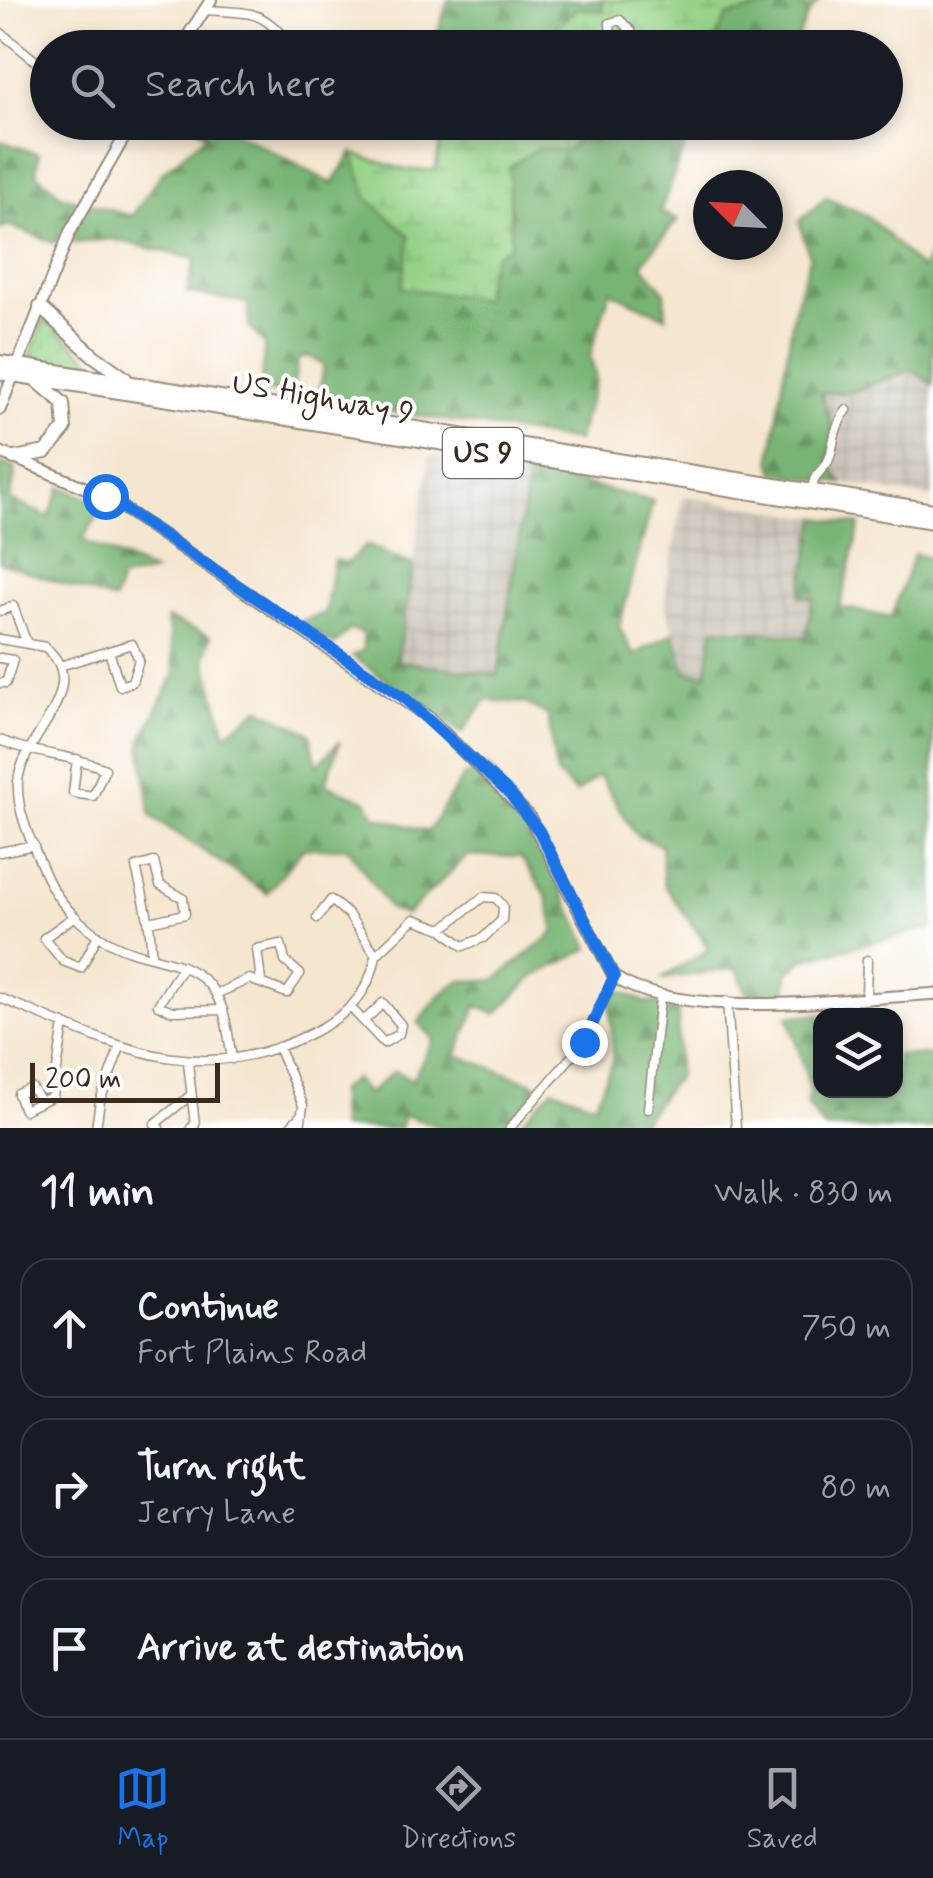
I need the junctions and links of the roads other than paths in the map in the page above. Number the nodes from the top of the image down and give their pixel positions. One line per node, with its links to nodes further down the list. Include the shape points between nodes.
1 (208, 5): 2 (street); 3 (street, via 254,12)
2 (192, 30)
3 (281, 30)
4 (0, 32): 5 (street)
5 (30, 56)
6 (122, 140): 7 (street, via 91,190)
7 (40, 307): 9 (street); 11 (highway)
8 (0, 362): 9 (highway, US Highway 9 / US 9)
9 (10, 371): 10 (highway, US Highway 9 / US 9); 11 (highway, US Highway 9 / US 9); 12 (street)
10 (34, 378): 15 (highway, via 63,403 65,430 46,452); 18 (highway, US Highway 9 / US 9)
11 (136, 384): 16 (highway, US Highway 9 / US 9)
12 (0, 409)
13 (847, 410): 16 (street)
14 (0, 452): 15 (street)
15 (14, 458): 40 (street, via 105,496 428,717 529,816)
16 (812, 490): 17 (highway, US Highway 9 / US 9)
17 (933, 510)
18 (933, 522)
19 (0, 611): 21 (street, via 12,606)
20 (0, 639): 21 (street)
21 (26, 641): 24 (street, via 45,647)
22 (109, 651): 22 (street, via 132,644 140,660 132,682 120,686); 24 (street)
23 (0, 658): 25 (street, via 13,660 6,684)
24 (60, 666): 27 (street, via 60,696)
25 (0, 683)
26 (0, 740): 27 (street)
27 (27, 752): 28 (street); 29 (street, via 18,796)
28 (76, 759): 28 (street, via 105,769 93,796 72,793)
29 (34, 845): 30 (street); 31 (street, via 51,885)
30 (0, 852)
31 (75, 916): 35 (street); 35 (street, via 44,938 63,961 82,968)
32 (317, 918): 36 (street, via 324,904 339,904)
33 (149, 922): 33 (street, via 185,914 183,898 160,886 154,862 136,867); 37 (street)
34 (442, 929): 34 (street, via 463,946 472,945 502,920 503,906 483,897); 36 (street, via 414,920)
35 (98, 935): 37 (street)
36 (376, 955): 48 (street, via 366,988)
37 (151, 957): 39 (street)
38 (867, 960): 46 (street)
39 (182, 966): 42 (street); 49 (street, via 158,1005 172,1012)
40 (614, 977): 45 (street); 65 (street, via 584,1042)
41 (261, 981): 41 (street, via 287,994 300,974 285,961 281,944 257,950); 42 (street, via 249,979)
42 (216, 994): 49 (street)
43 (933, 994): 46 (street)
44 (0, 998): 51 (street)
45 (660, 998): 47 (street); 58 (street)
46 (866, 998): 47 (street)
47 (727, 1001): 66 (street)
48 (351, 1008): 50 (street); 53 (street)
49 (223, 1010): 54 (street)
50 (365, 1020): 50 (street, via 384,1043 401,1025 383,1003)
51 (64, 1024): 52 (street); 57 (street, via 53,1096)
52 (120, 1046): 55 (street); 60 (street)
53 (278, 1046): 54 (street); 59 (street)
54 (232, 1059): 55 (street)
55 (188, 1062): 56 (street)
56 (191, 1096): 61 (street); 62 (street)
57 (41, 1101)
58 (648, 1109)
59 (302, 1115): 63 (street); 64 (street)
60 (96, 1128)
61 (158, 1128)
62 (191, 1128)
63 (289, 1128)
64 (300, 1128)
65 (510, 1128)
66 (736, 1128)

